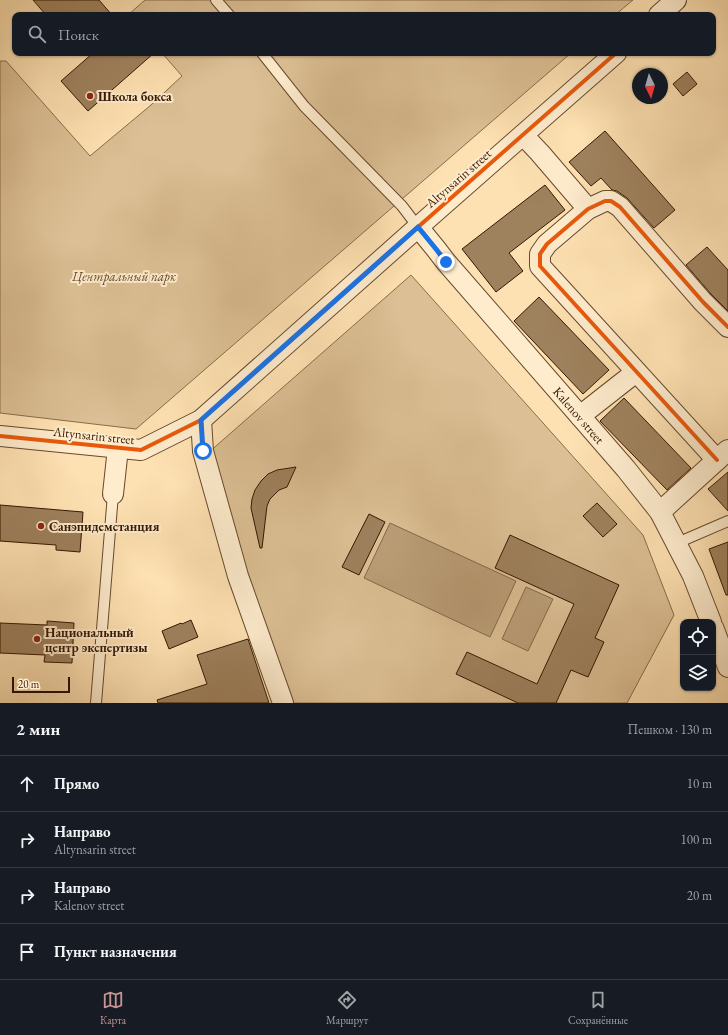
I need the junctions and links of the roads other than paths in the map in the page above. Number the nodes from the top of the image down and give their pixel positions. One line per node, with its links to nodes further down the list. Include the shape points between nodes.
1 (216, 0): 3 (lane)
2 (676, 0): 4 (street)
3 (226, 12)
4 (662, 12)
5 (264, 56): 9 (lane, via 304,106 402,206)
6 (613, 56): 7 (street, Altynsarin street)
7 (523, 135): 8 (street); 9 (street, Altynsarin street)
8 (588, 208): 10 (street, via 605,201 611,201 620,207); 11 (street, via 547,244 540,254 540,266)
9 (418, 227): 12 (street, Kalenov street); 13 (street, Altynsarin street)
10 (728, 328)
11 (636, 372): 12 (street); 16 (street)
12 (580, 416): 18 (street, Kalenov street)
13 (201, 420): 15 (street, Altynsarin street, via 141,450); 25 (street, via 203,451 238,576)
14 (0, 436): 15 (street, Altynsarin street)
15 (118, 448): 17 (street)
16 (722, 455): 18 (street)
17 (113, 494): 24 (lane)
18 (660, 512): 20 (street, Kalenov street)
19 (728, 521): 20 (lane)
20 (676, 543): 21 (street, Kalenov street, via 693,576)
21 (710, 619)
22 (716, 636): 23 (street)
23 (728, 667)
24 (96, 703)
25 (283, 703)

